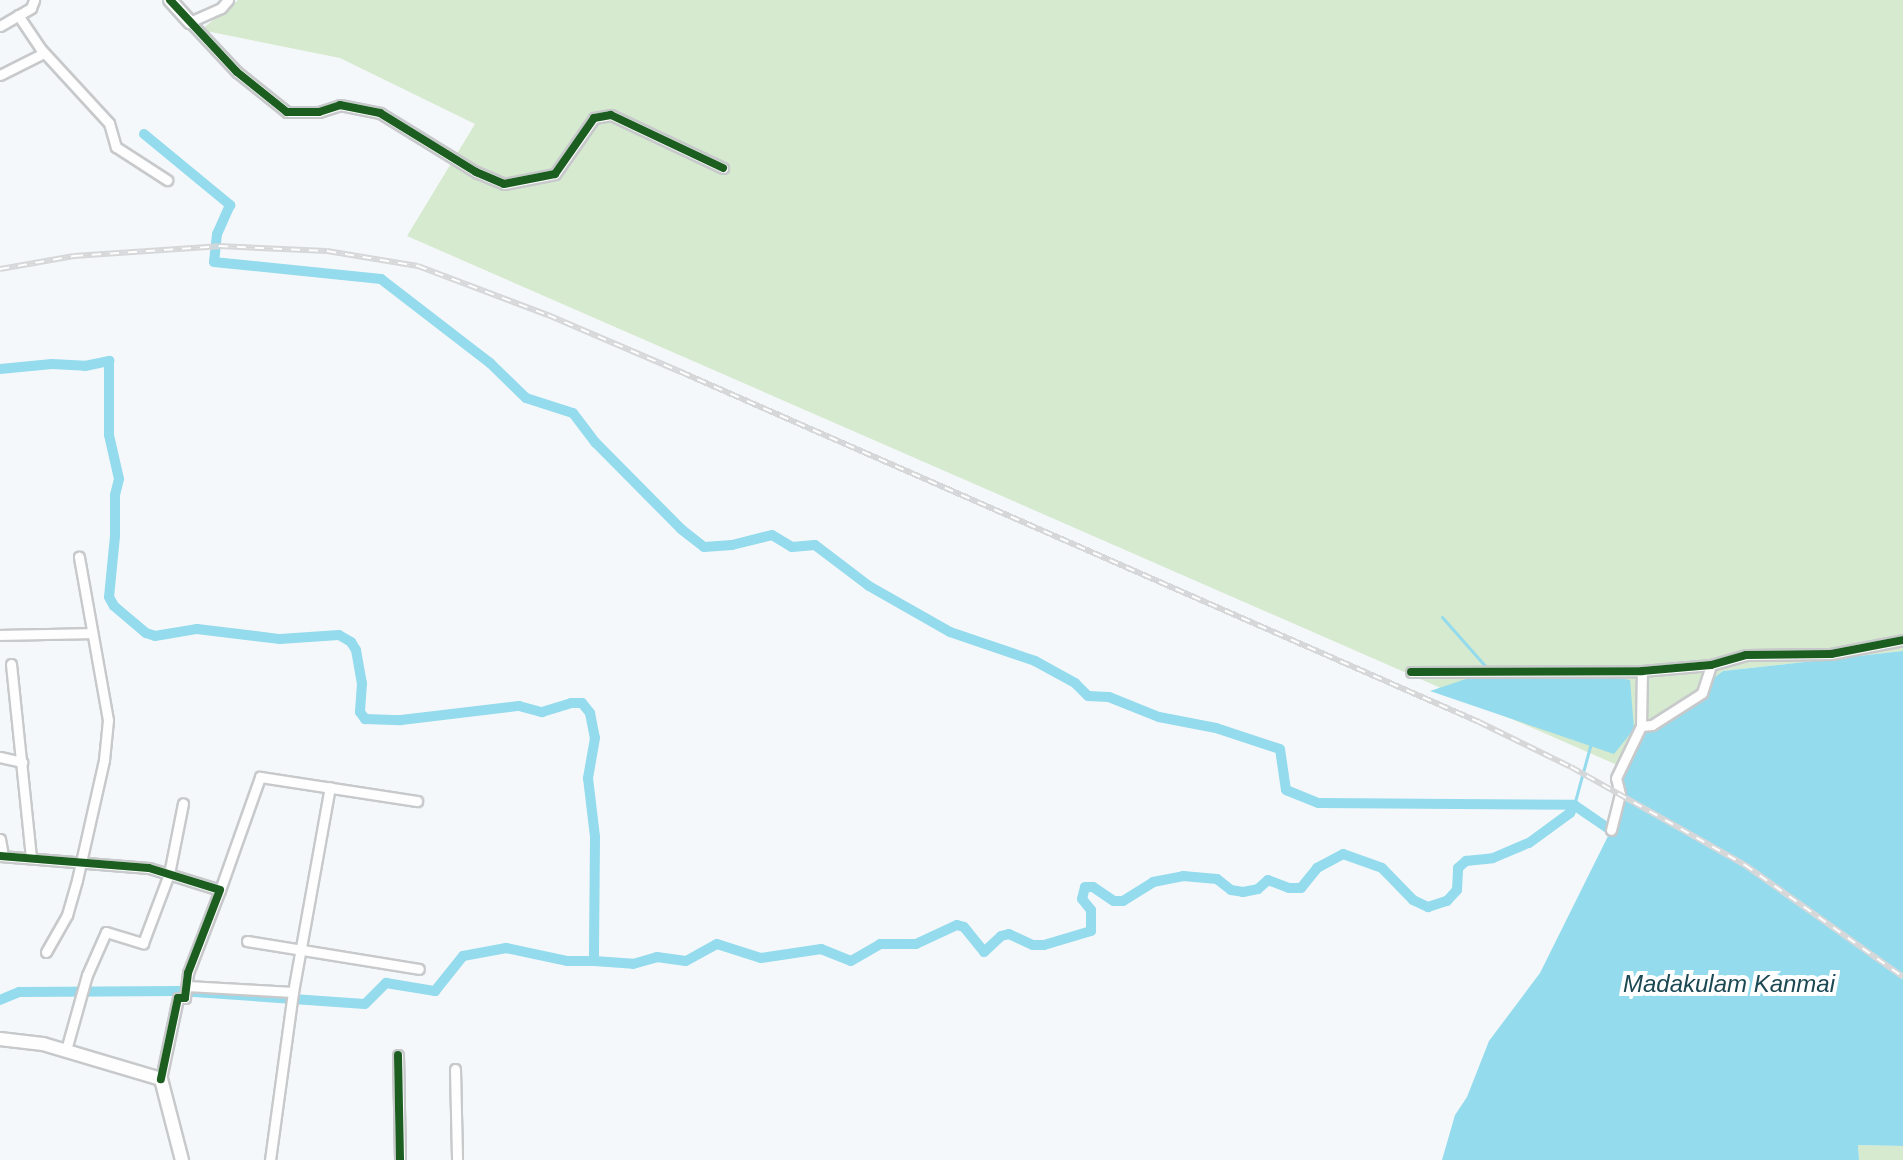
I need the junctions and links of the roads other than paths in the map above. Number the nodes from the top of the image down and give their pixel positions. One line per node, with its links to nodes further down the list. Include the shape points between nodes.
1 (34, 0): 4 (street)
2 (170, 0): 5 (street)
3 (228, 0): 5 (street)
4 (18, 15): 6 (street); 7 (street)
5 (190, 22): 9 (street, via 237,72 287,112 319,112 340,105 380,113 504,184 555,174 594,118 611,115)
6 (0, 26)
7 (44, 53): 8 (street); 10 (street, via 109,123 121,152)
8 (0, 75)
9 (723, 168)
10 (167, 180)
11 (79, 557): 12 (street)
12 (92, 633): 13 (street); 29 (street, via 108,720 104,760)
13 (0, 635)
14 (1903, 640): 16 (street, via 1831,654 1746,655)
15 (11, 664): 21 (street)
16 (1711, 665): 17 (street); 19 (street, via 1702,693 1652,725)
17 (1642, 671): 18 (street); 19 (street)
18 (1411, 672)
19 (1641, 726): 25 (street, via 1616,778 1620,794)
20 (0, 757): 21 (street)
21 (22, 762): 28 (street)
22 (330, 787): 23 (street); 31 (street, via 260,777); 33 (street)
23 (417, 801)
24 (183, 803): 30 (street)
25 (1611, 830)
26 (0, 839): 27 (street)
27 (2, 856): 28 (street)
28 (31, 858): 29 (street)
29 (79, 862): 30 (street); 34 (street, via 67,915)
30 (169, 874): 31 (street); 39 (street, via 143,943 106,932 87,975)
31 (220, 890): 36 (street)
32 (247, 941): 33 (street)
33 (301, 950): 35 (street); 37 (street)
34 (46, 952)
35 (419, 969)
36 (187, 986): 37 (street); 42 (street, via 185,998 178,998)
37 (293, 992): 44 (street)
38 (0, 1039): 39 (street)
39 (66, 1050): 42 (street)
40 (398, 1055): 45 (street)
41 (455, 1069): 46 (street)
42 (161, 1079): 43 (street)
43 (182, 1160)
44 (270, 1160)
45 (400, 1160)
46 (457, 1160)

